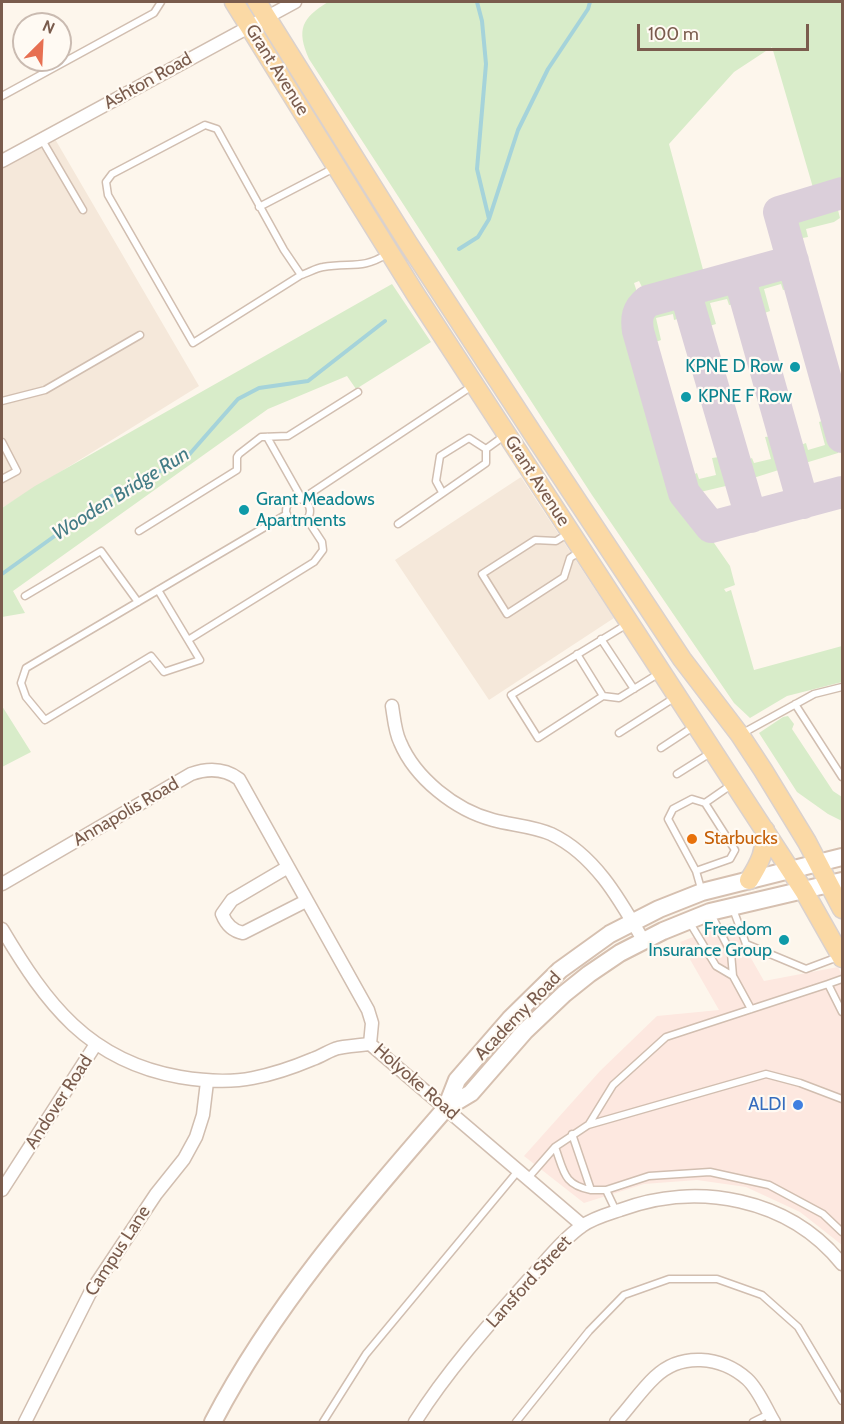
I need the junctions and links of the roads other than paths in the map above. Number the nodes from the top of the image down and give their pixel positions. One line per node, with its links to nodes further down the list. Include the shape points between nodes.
1 (161, 2): 6 (lane, via 154,13)
2 (234, 2): 5 (main road, Grant Avenue)
3 (295, 2): 4 (street, Ashton Road)
4 (261, 9): 5 (street, Ashton Road); 12 (main road, Grant Avenue)
5 (248, 25): 7 (street, Ashton Road); 9 (main road, Grant Avenue)
6 (2, 96)
7 (42, 139): 8 (street, Ashton Road); 11 (lane)
8 (2, 161)
9 (337, 166): 10 (lane); 13 (main road, Grant Avenue)
10 (259, 207): 14 (lane); 14 (lane, via 217,129 205,125 112,174 106,182 108,195 193,343)
11 (83, 210)
12 (408, 243): 13 (main road); 35 (main road, Grant Avenue)
13 (390, 252): 14 (lane, via 374,262 322,267); 16 (main road, Grant Avenue)
14 (301, 276)
15 (140, 334): 18 (lane, via 45,390)
16 (474, 384): 19 (main road, Grant Avenue); 25 (lane)
17 (358, 392): 20 (lane, via 288,436)
18 (2, 401)
19 (507, 434): 22 (lane); 30 (main road, Grant Avenue)
20 (267, 437): 25 (lane); 29 (lane, via 261,437 239,454 237,470)
21 (2, 442): 23 (lane, via 17,471)
22 (486, 449): 24 (lane, via 486,463); 24 (lane, via 469,438 440,456 436,482)
23 (2, 479)
24 (442, 492): 28 (lane)
25 (302, 499): 26 (lane, via 289,502); 27 (lane, via 310,510)
26 (287, 514): 27 (lane, via 294,522); 32 (lane)
27 (307, 519): 38 (lane, via 322,542 323,550 314,562)
28 (398, 524)
29 (139, 531)
30 (571, 532): 31 (main road, Grant Avenue); 31 (lane, via 556,540 535,540 482,574 507,614 564,577 570,558)
31 (582, 550): 36 (main road, Grant Avenue)
32 (158, 590): 34 (lane); 38 (lane)
33 (25, 596): 34 (lane, via 101,551)
34 (138, 602): 38 (lane, via 26,668 21,683 26,697 45,720 151,656 164,672 200,660)
35 (649, 609): 36 (main road); 40 (main road, Grant Avenue)
36 (629, 622): 37 (lane); 41 (main road, Grant Avenue)
37 (601, 639): 39 (lane); 43 (lane)
38 (188, 640)
39 (577, 654): 44 (lane); 44 (lane, via 511,694 538,738)
40 (682, 659): 41 (main road); 50 (main road, Grant Avenue)
41 (661, 672): 43 (lane); 45 (main road, Grant Avenue)
42 (843, 687): 46 (lane, via 814,694)
43 (634, 689): 44 (lane, via 619,698)
44 (603, 696)
45 (677, 696): 48 (main road, Grant Avenue); 49 (lane)
46 (795, 704): 50 (lane); 54 (lane)
47 (392, 706): 74 (street, via 398,740 426,781 472,812 550,834 573,849 598,871)
48 (696, 725): 51 (lane); 52 (main road, Grant Avenue)
49 (619, 733)
50 (740, 735): 60 (main road, Grant Avenue)
51 (661, 748)
52 (713, 751): 53 (lane); 55 (main road, Grant Avenue)
53 (677, 774)
54 (843, 777)
55 (734, 783): 57 (lane); 58 (main road, Grant Avenue)
56 (247, 794): 61 (street, Holyoke Road); 66 (street, Annapolis Road, via 233,775 216,769 191,774)
57 (705, 803): 63 (lane, via 735,850 730,859); 63 (lane, via 692,799 673,810 668,819)
58 (765, 830): 62 (main road, Grant Avenue); 64 (main road, via 762,858)
59 (843, 856): 60 (main road, Academy Road)
60 (817, 862): 62 (main road, Academy Road); 65 (main road, Grant Avenue)
61 (288, 867): 69 (street, Holyoke Road); 69 (street, via 232,900 222,914 225,921 235,932 243,933)
62 (791, 870): 64 (main road, Academy Road); 67 (main road, Grant Avenue)
63 (696, 871): 68 (lane)
64 (749, 880): 68 (main road, Academy Road)
65 (835, 882): 67 (main road, Academy Road); 71 (main road, Grant Avenue)
66 (2, 884)
67 (804, 891): 70 (main road, Academy Road); 77 (main road, Grant Avenue)
68 (702, 892): 74 (main road, Academy Road)
69 (306, 901): 84 (street, Holyoke Road, via 368,1010 372,1023)
70 (731, 906): 72 (main road, Academy Road); 77 (lane, via 746,944 806,969)
71 (843, 909)
72 (710, 912): 73 (main road, Academy Road); 78 (lane, via 731,953)
73 (688, 920): 76 (main road, Academy Road); 78 (lane, via 716,966)
74 (633, 922): 76 (street); 87 (main road, Academy Road, via 585,951 535,993 457,1080)
75 (2, 928): 83 (street, via 39,988 68,1021)
76 (643, 940): 87 (main road, Academy Road, via 564,994 525,1031 471,1093)
77 (842, 957)
78 (733, 976): 81 (lane)
79 (843, 979): 80 (lane)
80 (828, 984): 81 (lane); 82 (lane)
81 (751, 1009): 88 (lane, via 666,1037 613,1085)
82 (843, 1012)
83 (96, 1044): 85 (street, via 139,1066); 92 (street, Andover Road)
84 (370, 1044): 85 (street, via 337,1048 283,1071 249,1079); 87 (street, Holyoke Road)
85 (207, 1082): 101 (street, Campus Lane, via 196,1137 90,1293)
86 (843, 1099): 88 (lane, via 766,1074)
87 (446, 1108): 91 (street, Holyoke Road); 102 (main road, Academy Road, via 308,1272 245,1364)
88 (588, 1125): 89 (lane)
89 (572, 1134): 90 (lane); 93 (lane)
90 (555, 1147): 91 (lane); 93 (lane, via 567,1178 577,1188)
91 (523, 1174): 96 (street, Holyoke Road); 103 (lane, via 366,1354)
92 (2, 1190)
93 (591, 1190): 94 (lane)
94 (606, 1190): 95 (lane); 97 (lane, via 649,1176 710,1172 769,1185 823,1214)
95 (616, 1211): 96 (street, Lansford Street); 98 (street, Lansford Street, via 659,1198 737,1200 772,1211 802,1227)
96 (582, 1225): 104 (street, Lansford Street, via 511,1300)
97 (843, 1232)
98 (843, 1264)
99 (843, 1401): 105 (lane, via 798,1328 762,1295 717,1279 669,1279 624,1295 589,1331)
100 (771, 1418): 106 (street, via 748,1380 709,1360 684,1361 667,1367); 107 (lane)
101 (26, 1422)
102 (213, 1422)
103 (323, 1422)
104 (415, 1422)
105 (516, 1422)
106 (616, 1422)
107 (753, 1422)

